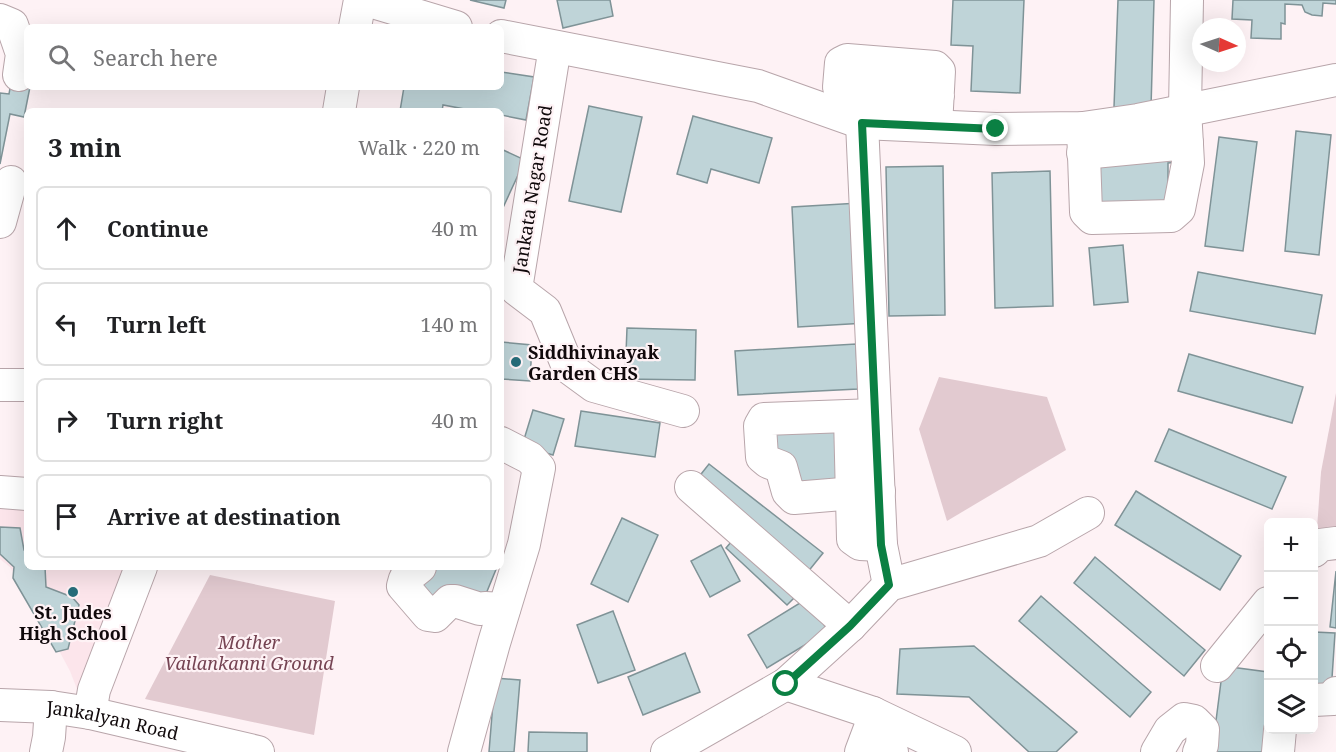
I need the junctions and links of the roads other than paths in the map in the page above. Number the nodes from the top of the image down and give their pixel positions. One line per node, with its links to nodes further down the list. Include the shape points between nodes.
1 (360, 0): 6 (street)
2 (366, 0): 4 (street)
3 (1187, 0): 14 (street)
4 (420, 8): 7 (street)
5 (0, 20): 10 (street, via 12,25 22,54)
6 (356, 24)
7 (450, 24)
8 (504, 37): 9 (street)
9 (555, 47): 15 (street, via 758,86); 22 (street, Jankata Nagar Road, via 516,290 545,311 568,367 594,386)
10 (19, 75)
11 (1336, 80): 14 (street)
12 (342, 90): 13 (street)
13 (340, 108)
14 (1185, 110): 16 (street, via 1138,120); 17 (street)
15 (862, 123): 16 (street, via 937,111 996,129); 23 (street)
16 (1083, 140): 17 (street); 17 (street, via 1086,212 1092,218 1171,216 1179,209 1188,163)
17 (1187, 143)
18 (11, 182): 19 (street)
19 (0, 222)
20 (0, 385): 21 (street)
21 (24, 385)
22 (683, 411)
23 (863, 415): 27 (street); 27 (street, via 764,419 760,426 762,457 781,467 788,492 794,498)
24 (504, 445): 32 (street, via 530,458 539,468)
25 (691, 487): 38 (street)
26 (0, 492): 28 (street)
27 (865, 493): 35 (street)
28 (24, 494)
29 (1088, 513): 35 (street, via 1039,541)
30 (1336, 543): 31 (street)
31 (1318, 547)
32 (511, 548): 36 (street)
33 (140, 570): 45 (street, via 94,690)
34 (416, 570): 36 (street, via 403,586 428,615 435,616 450,601 480,609)
35 (889, 585): 38 (street)
36 (504, 609): 50 (street)
37 (1264, 609): 39 (street)
38 (850, 626): 40 (street)
39 (1217, 666)
40 (786, 684): 47 (street); 51 (street)
41 (1336, 693): 42 (street, via 1333,699)
42 (1318, 700)
43 (0, 705): 44 (street, Jankalyan Road)
44 (51, 707): 45 (street, Jankalyan Road); 48 (street)
45 (90, 713): 49 (street, Jankalyan Road)
46 (1280, 734): 55 (street)
47 (873, 739): 52 (street)
48 (46, 752)
49 (258, 752)
50 (464, 752)
51 (667, 752)
52 (955, 752)
53 (1157, 752): 54 (street, via 1170,730 1184,719 1194,721 1203,730)
54 (1199, 752)
55 (1278, 752)

